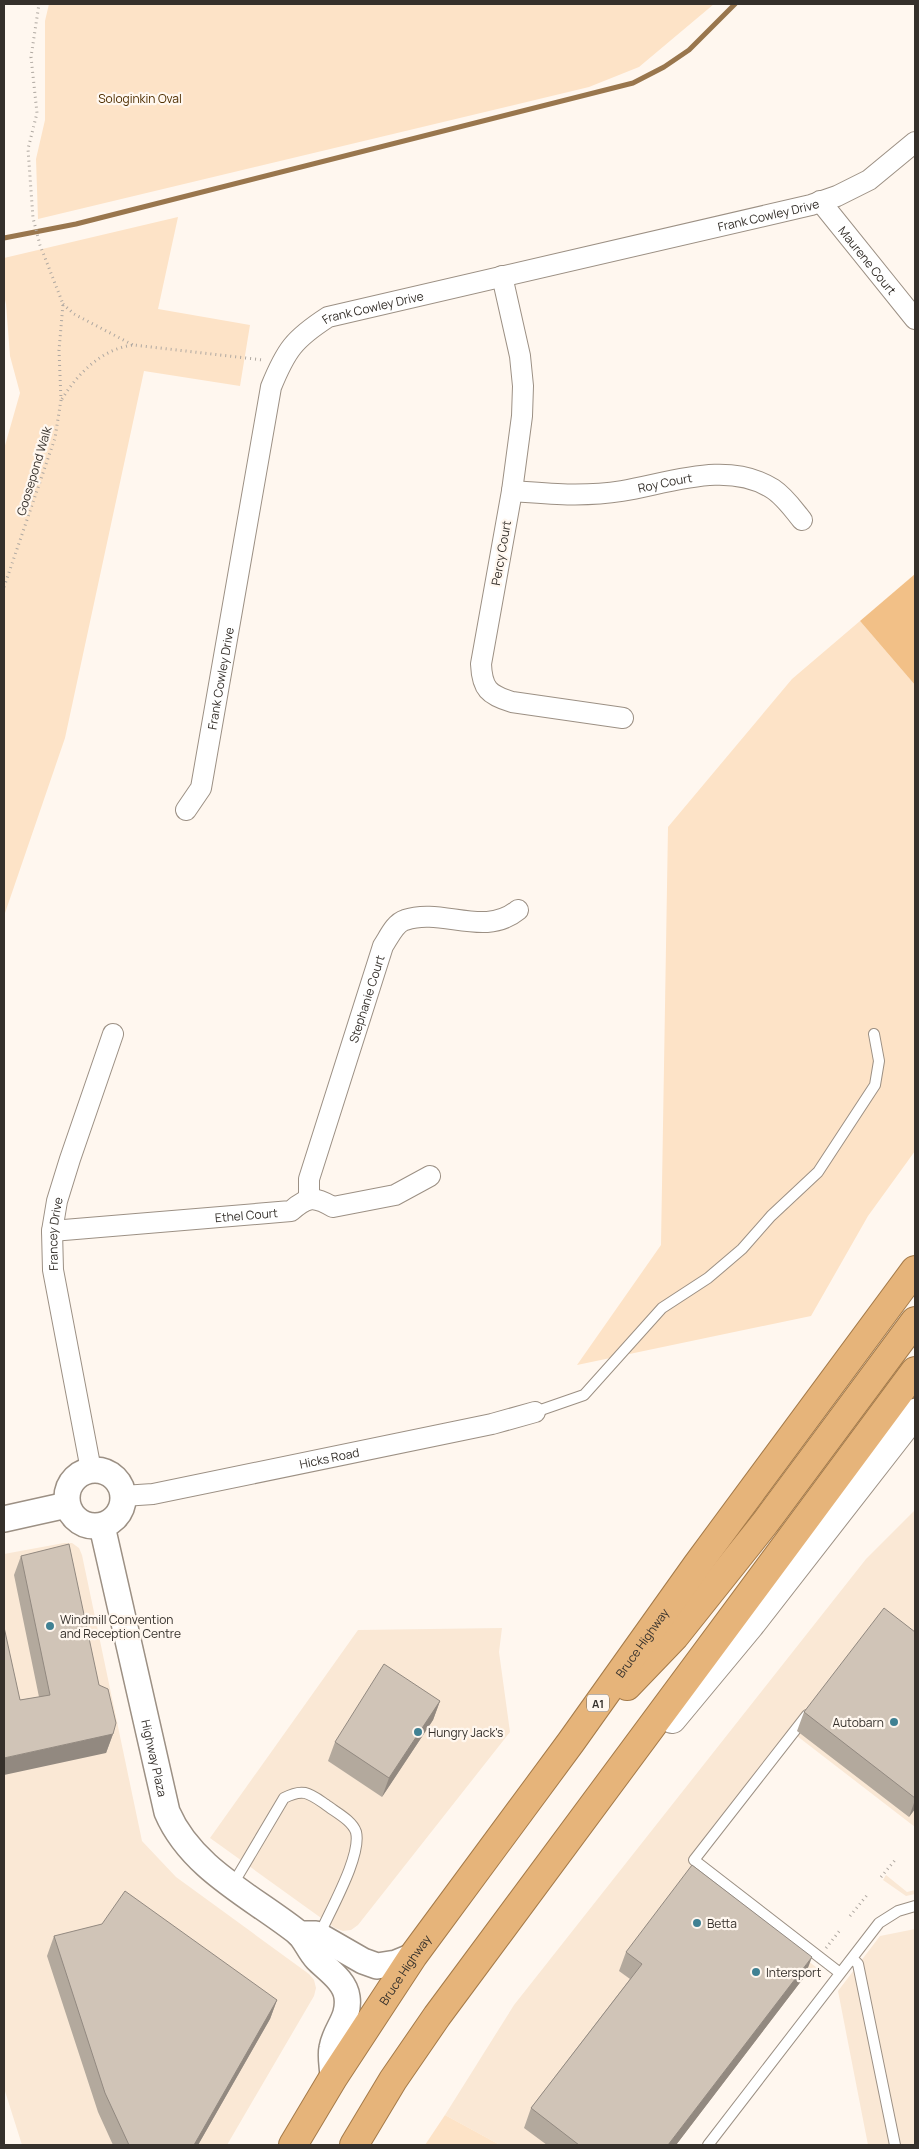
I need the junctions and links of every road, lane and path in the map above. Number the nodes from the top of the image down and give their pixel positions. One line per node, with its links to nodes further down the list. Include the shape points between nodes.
1 (39, 4): 5 (path, Goosepond Walk, via 31,57 37,113 28,149 33,218)
2 (915, 142): 3 (street, Frank Cowley Drive, via 869,180)
3 (820, 201): 4 (street, Frank Cowley Drive); 6 (street, Maurene Court)
4 (502, 276): 8 (street, Frank Cowley Drive, via 328,317 291,346); 10 (street, Percy Court, via 524,386)
5 (63, 304): 7 (path, via 74,314); 9 (path, Goosepond Walk, via 59,350)
6 (915, 318)
7 (134, 345): 8 (path); 9 (path, via 107,351 72,383)
8 (281, 362): 14 (street, Frank Cowley Drive, via 267,405 201,788)
9 (61, 400): 12 (path, Goosepond Walk, via 55,438)
10 (512, 491): 11 (street, Roy Court, via 570,496 720,474 750,477 774,489); 13 (street, Percy Court, via 482,664 481,693 512,702)
11 (802, 520)
12 (4, 587)
13 (623, 718)
14 (186, 810)
15 (518, 910): 19 (street, Stephanie Court, via 504,920 480,922 427,918 405,920 394,928 383,946 309,1179)
16 (113, 1034): 20 (street, Francey Drive, via 70,1159)
17 (874, 1034): 24 (lane, via 879,1061 874,1085 818,1172 708,1278 662,1308 584,1395)
18 (430, 1176): 19 (street, via 394,1195 334,1207)
19 (309, 1198): 20 (street, Ethel Court, via 291,1211)
20 (52, 1230): 26 (street, Francey Drive, via 53,1270)
21 (915, 1270): 32 (highway, Bruce Highway / A1, via 697,1564)
22 (915, 1321): 32 (highway, via 765,1523 689,1619)
23 (915, 1371): 33 (highway)
24 (535, 1412): 27 (street, Hicks Road, via 492,1424 212,1482 153,1494)
25 (915, 1413): 33 (main road, via 750,1625)
26 (91, 1470): 27 (street, via 107,1473 116,1479); 28 (street, via 78,1476 71,1484)
27 (123, 1496): 30 (street, via 120,1512)
28 (67, 1505): 29 (street); 30 (street, via 73,1516 85,1525)
29 (4, 1519)
30 (102, 1526): 36 (street, Highway Plaza, via 167,1812 190,1850)
31 (814, 1706): 45 (lane, via 694,1860)
32 (571, 1742): 43 (highway, Bruce Highway / A1)
33 (558, 1855): 48 (highway, via 437,2016)
34 (896, 1859): 35 (path)
35 (881, 1877)
36 (233, 1884): 41 (street, Highway Plaza); 41 (lane, via 284,1798 294,1792 309,1793 351,1823 356,1832 355,1857)
37 (868, 1894): 39 (path)
38 (915, 1906): 44 (lane, via 898,1911 879,1923)
39 (850, 1916)
40 (841, 1929): 42 (path)
41 (309, 1935): 43 (street, Highway Plaza, via 377,1966); 46 (street, Highway Plaza, via 309,1950 341,1983 347,1996 347,2013 332,2047)
42 (824, 1950)
43 (414, 1956): 46 (highway, Bruce Highway / A1)
44 (852, 1958): 45 (lane); 50 (lane, via 858,1964)
45 (840, 1973): 49 (lane)
46 (333, 2078): 47 (highway, Bruce Highway / A1)
47 (293, 2145)
48 (354, 2145)
49 (708, 2145)
50 (894, 2145)

